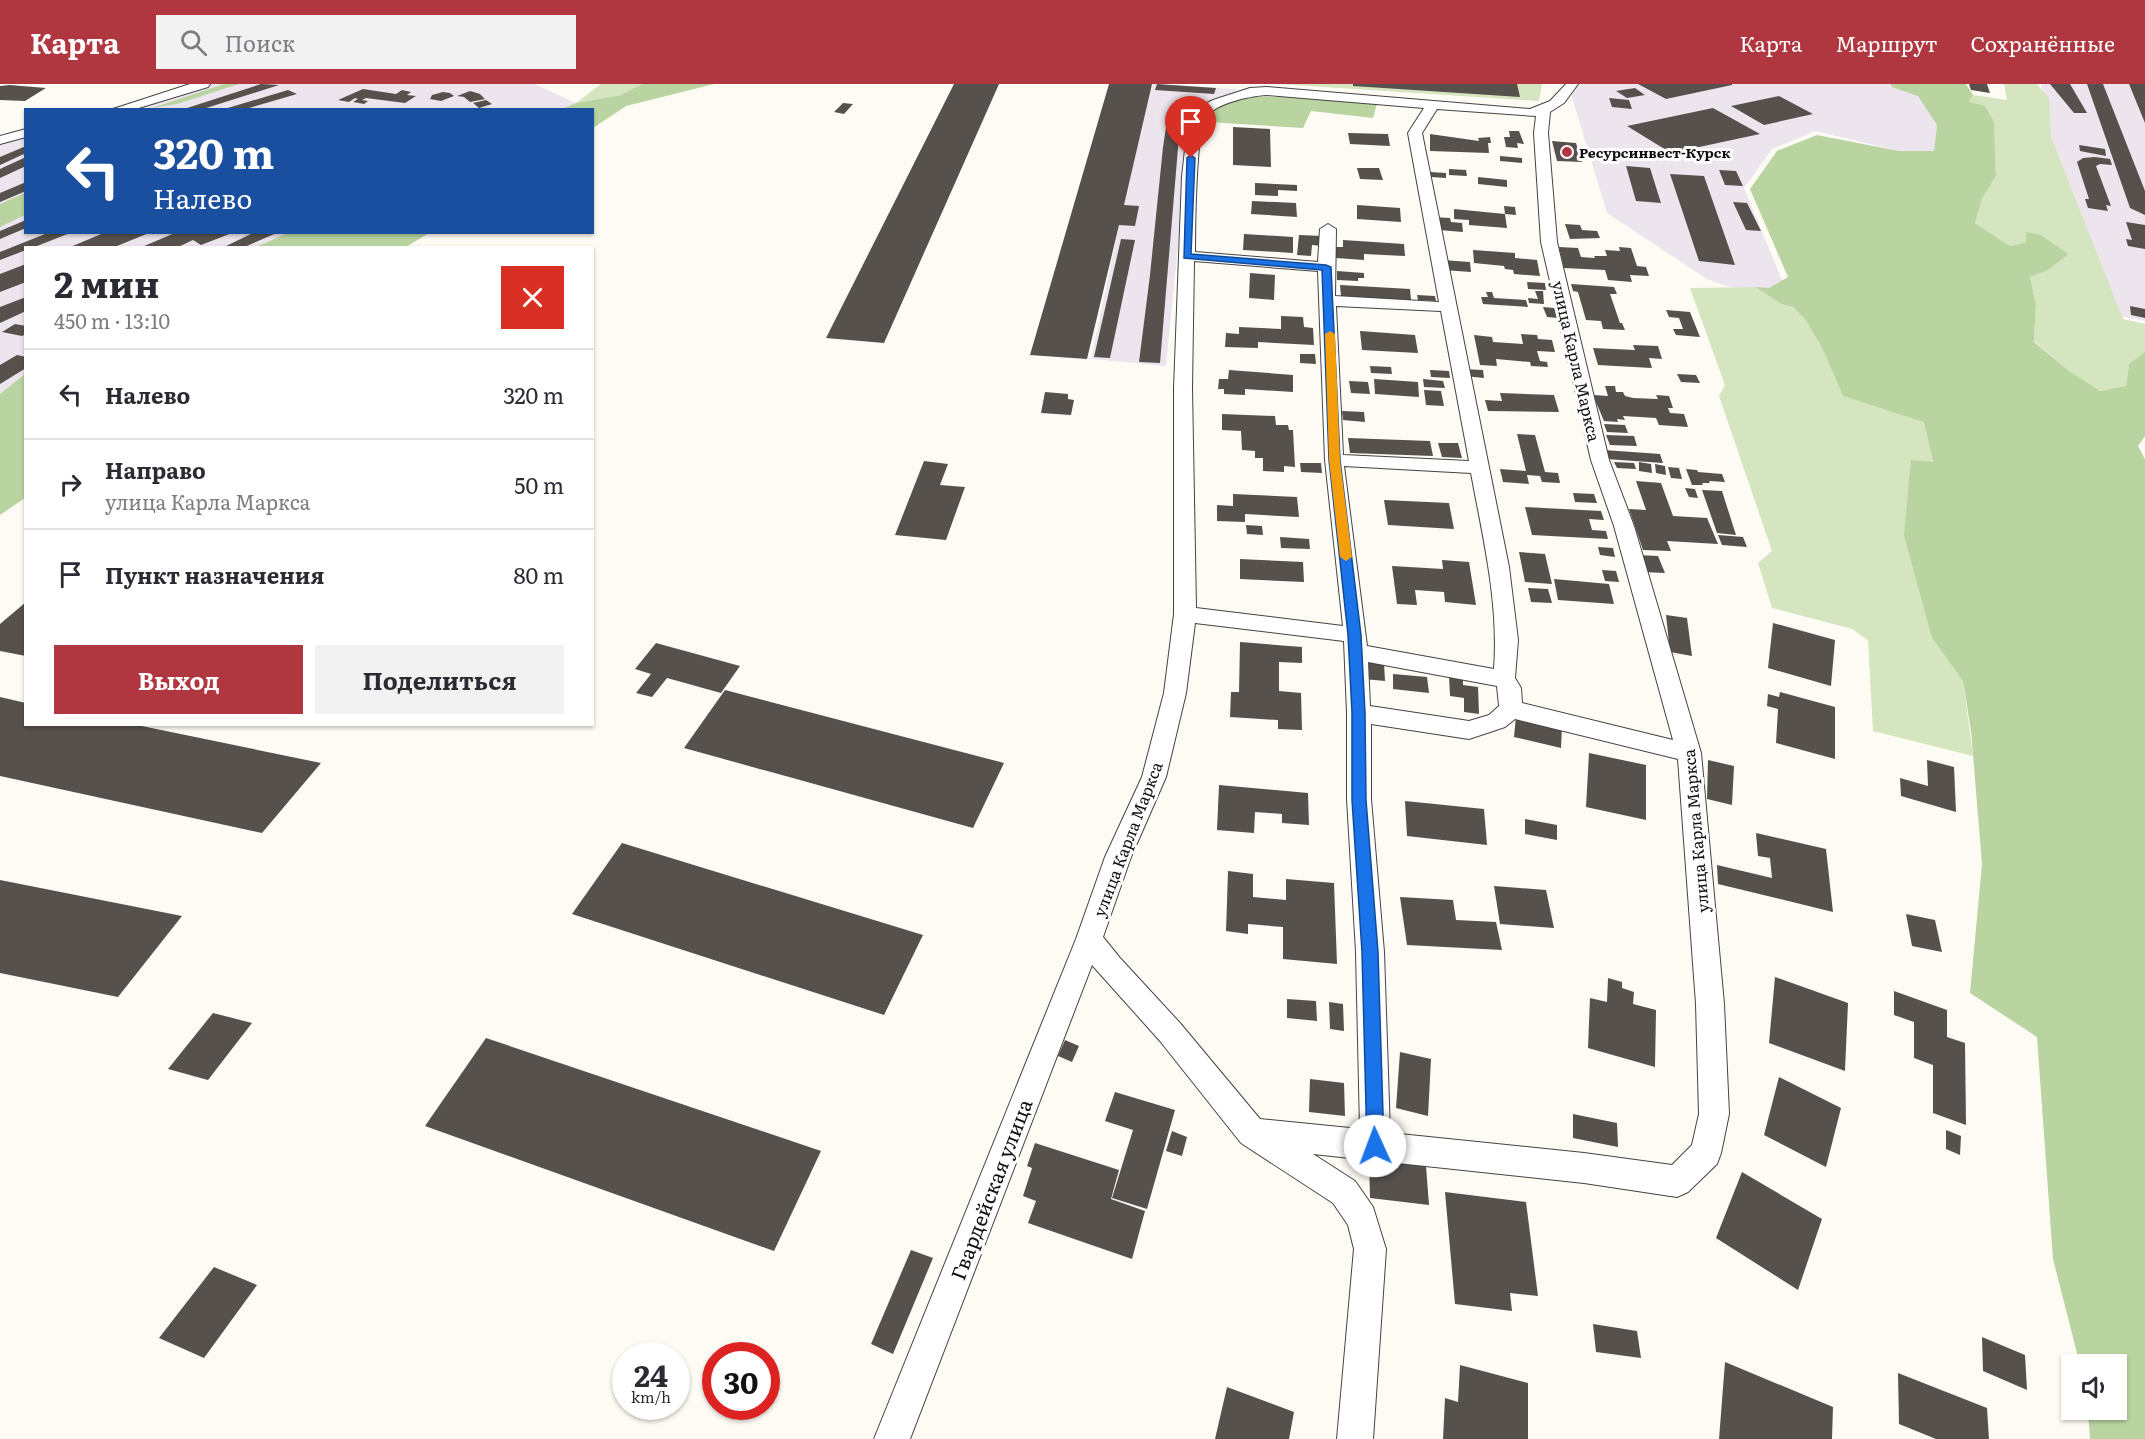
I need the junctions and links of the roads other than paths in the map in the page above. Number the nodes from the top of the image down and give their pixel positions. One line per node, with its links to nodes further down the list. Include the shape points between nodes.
1 (204, 84): 4 (street)
2 (1572, 84): 5 (street, via 1564,97)
3 (1432, 106): 5 (street, улица Карла Маркса, via 1515,114); 9 (street, улица Карла Маркса, via 1267,91 1232,98 1206,109 1195,122 1192,139); 12 (street, via 1414,133)
4 (123, 108)
5 (1543, 111): 20 (street, улица Карла Маркса, via 1541,133 1550,243 1562,300 1600,460 1624,526)
6 (24, 134): 7 (street)
7 (0, 140)
8 (1328, 229): 10 (street)
9 (1187, 256): 10 (street); 15 (street, улица Карла Маркса, via 1183,388)
10 (1326, 267): 11 (street)
11 (1328, 301): 12 (street); 13 (street)
12 (1450, 308): 14 (street)
13 (1334, 460): 14 (street); 16 (street)
14 (1481, 468): 17 (street, via 1499,567 1506,640)
15 (1185, 614): 16 (street); 21 (street, улица Карла Маркса, via 1175,693 1154,777 1118,857)
16 (1355, 643): 17 (street); 19 (street)
17 (1504, 679): 18 (street, via 1510,688)
18 (1511, 709): 19 (street, via 1497,722 1469,730); 20 (street)
19 (1359, 713): 23 (street, via 1359,800 1370,952)
20 (1689, 753): 23 (street, улица Карла Маркса, via 1710,1004 1714,1114 1706,1153 1677,1181)
21 (1089, 939): 22 (street, улица Карла Маркса); 24 (street, Гвардейская улица)
22 (1252, 1133): 23 (street, улица Карла Маркса); 25 (street, улица Карла Маркса, via 1344,1192 1362,1218 1370,1249)
23 (1375, 1146)
24 (892, 1439)
25 (1355, 1439)

